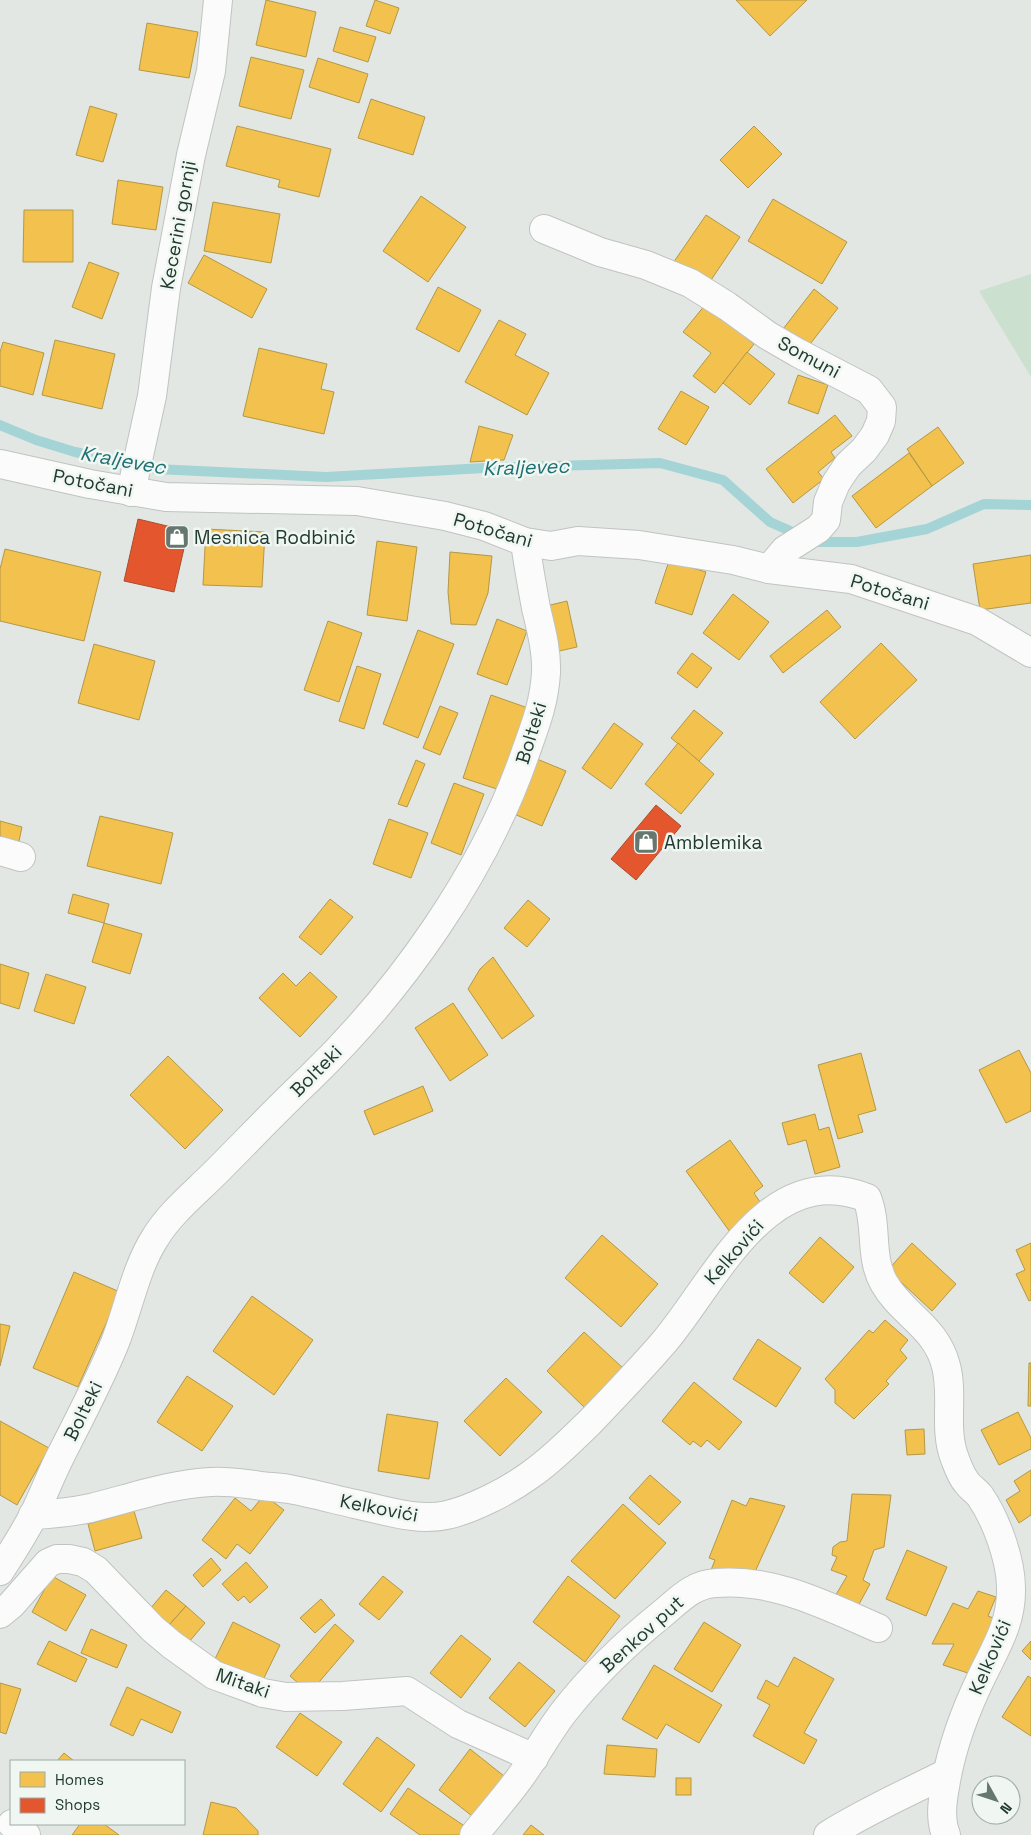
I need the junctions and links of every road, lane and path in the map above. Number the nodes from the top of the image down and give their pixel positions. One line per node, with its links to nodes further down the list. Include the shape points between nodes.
1 (218, 0): 4 (street, Kecerini gornji, via 211,71 172,251 152,396)
2 (544, 229): 6 (street, Somuni, via 690,283 767,335 869,390 882,407 875,435 836,484 828,502 826,520 818,529 785,550)
3 (0, 464): 4 (street, Potočani)
4 (135, 473): 5 (street, Potočani, via 166,497 357,501 445,516 484,526)
5 (525, 542): 6 (street, Potočani, via 551,546 578,540 639,545); 8 (street, Bolteki, via 543,637 544,690 540,713 519,772 480,855 440,921 371,1012 180,1207 154,1239 110,1354)
6 (770, 569): 7 (street, Potočani, via 851,579 936,606 977,621)
7 (1031, 653)
8 (33, 1515): 9 (street, Bolteki); 13 (street, Kelkovići, via 64,1513 207,1482 288,1489 420,1517 446,1516 468,1508 530,1475 578,1434 667,1339 719,1266 763,1217 801,1195 839,1190 856,1194 866,1198 871,1208 877,1264 883,1281 894,1297 930,1332 941,1350 947,1366 952,1453 958,1470 989,1511 1008,1561 1011,1588 1009,1618 970,1702)
9 (0, 1571)
10 (0, 1614): 12 (street, Mitaki, via 48,1563 57,1559 83,1562 102,1576 153,1629 214,1675 263,1693 286,1697 407,1691 458,1724)
11 (878, 1628): 12 (street, Benkov put, via 787,1590 731,1582 699,1585 653,1621 607,1665 564,1712)
12 (534, 1758): 16 (street, Benkov put)
13 (947, 1773): 17 (street); 18 (street, Kelkovići, via 942,1824)
14 (14, 1825): 15 (street)
15 (26, 1835)
16 (474, 1835)
17 (828, 1835)
18 (946, 1835)

